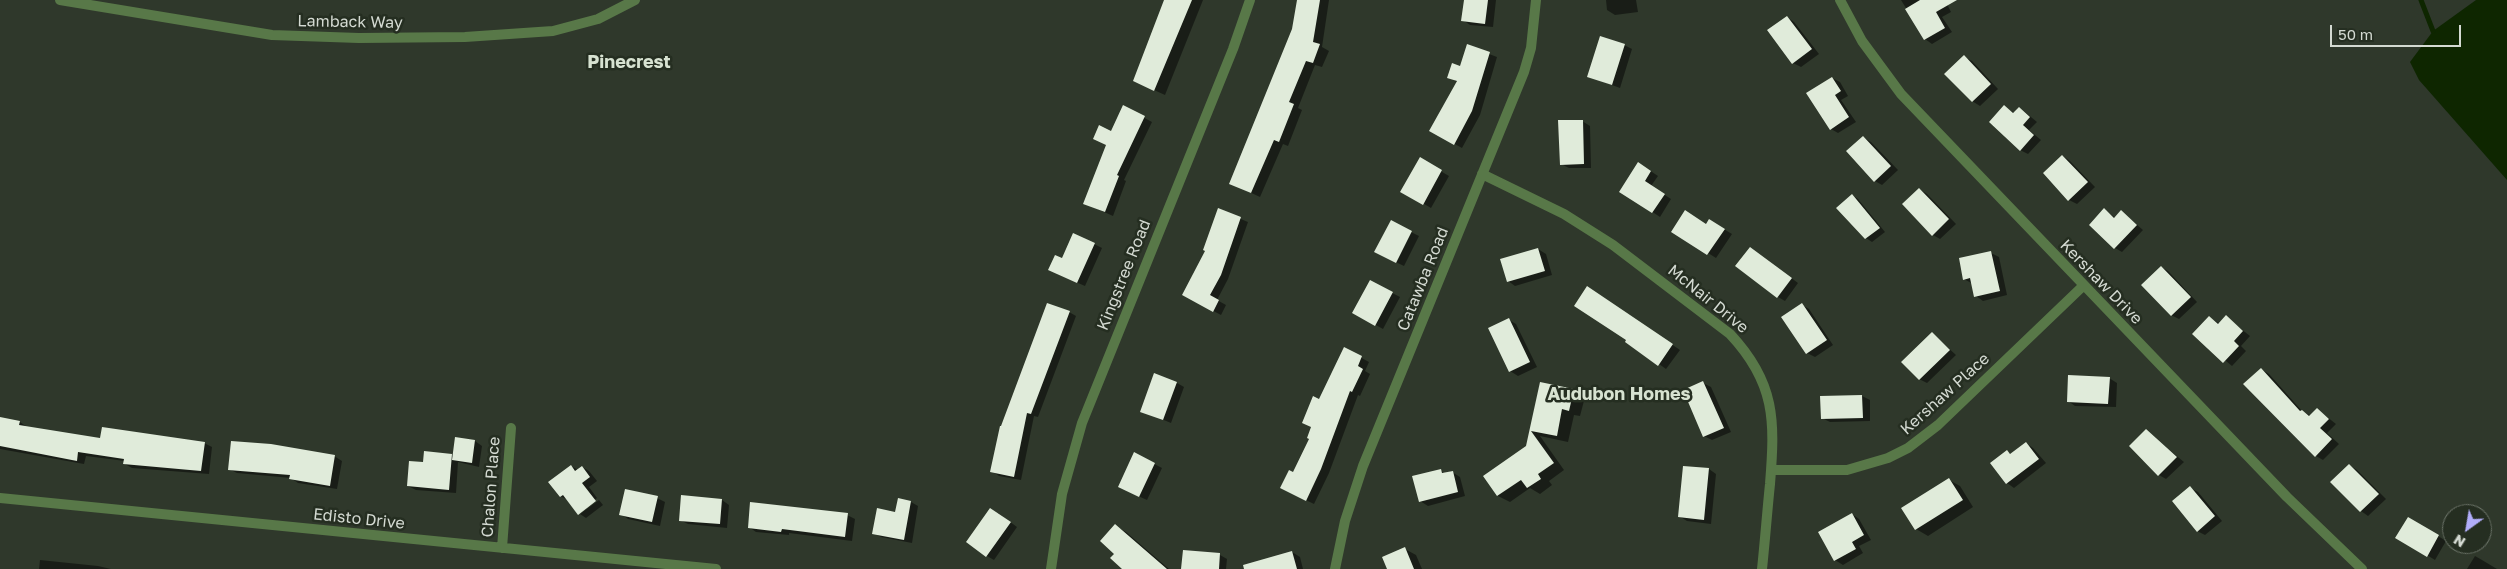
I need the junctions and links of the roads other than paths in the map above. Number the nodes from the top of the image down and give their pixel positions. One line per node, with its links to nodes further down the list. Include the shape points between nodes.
1 (60, 0): 2 (street, Lamback Way, via 272,35 369,38 464,37 553,31 598,19)
2 (635, 0)
3 (1250, 0): 14 (street, Kingstree Road, via 1082,423 1062,494)
4 (1536, 0): 6 (street, Catawba Road, via 1532,40 1524,72)
5 (1840, 0): 7 (street, Kershaw Drive, via 1862,42 1901,94)
6 (1482, 174): 9 (street, McNair Drive, via 1564,214 1613,245 1730,334 1755,364 1769,400 1773,419); 15 (street, Catawba Road, via 1363,466 1345,521)
7 (2083, 286): 9 (street, Kershaw Place, via 1938,425 1908,448 1888,458 1847,470); 12 (street, Kershaw Drive)
8 (510, 428): 11 (street, Chalon Place)
9 (1771, 470): 16 (street, McNair Drive)
10 (0, 498): 11 (street, Edisto Drive)
11 (502, 548): 13 (street, Edisto Drive)
12 (2350, 565): 17 (street, Kershaw Drive)
13 (716, 569)
14 (1051, 569)
15 (1335, 569)
16 (1762, 569)
17 (2362, 569)

